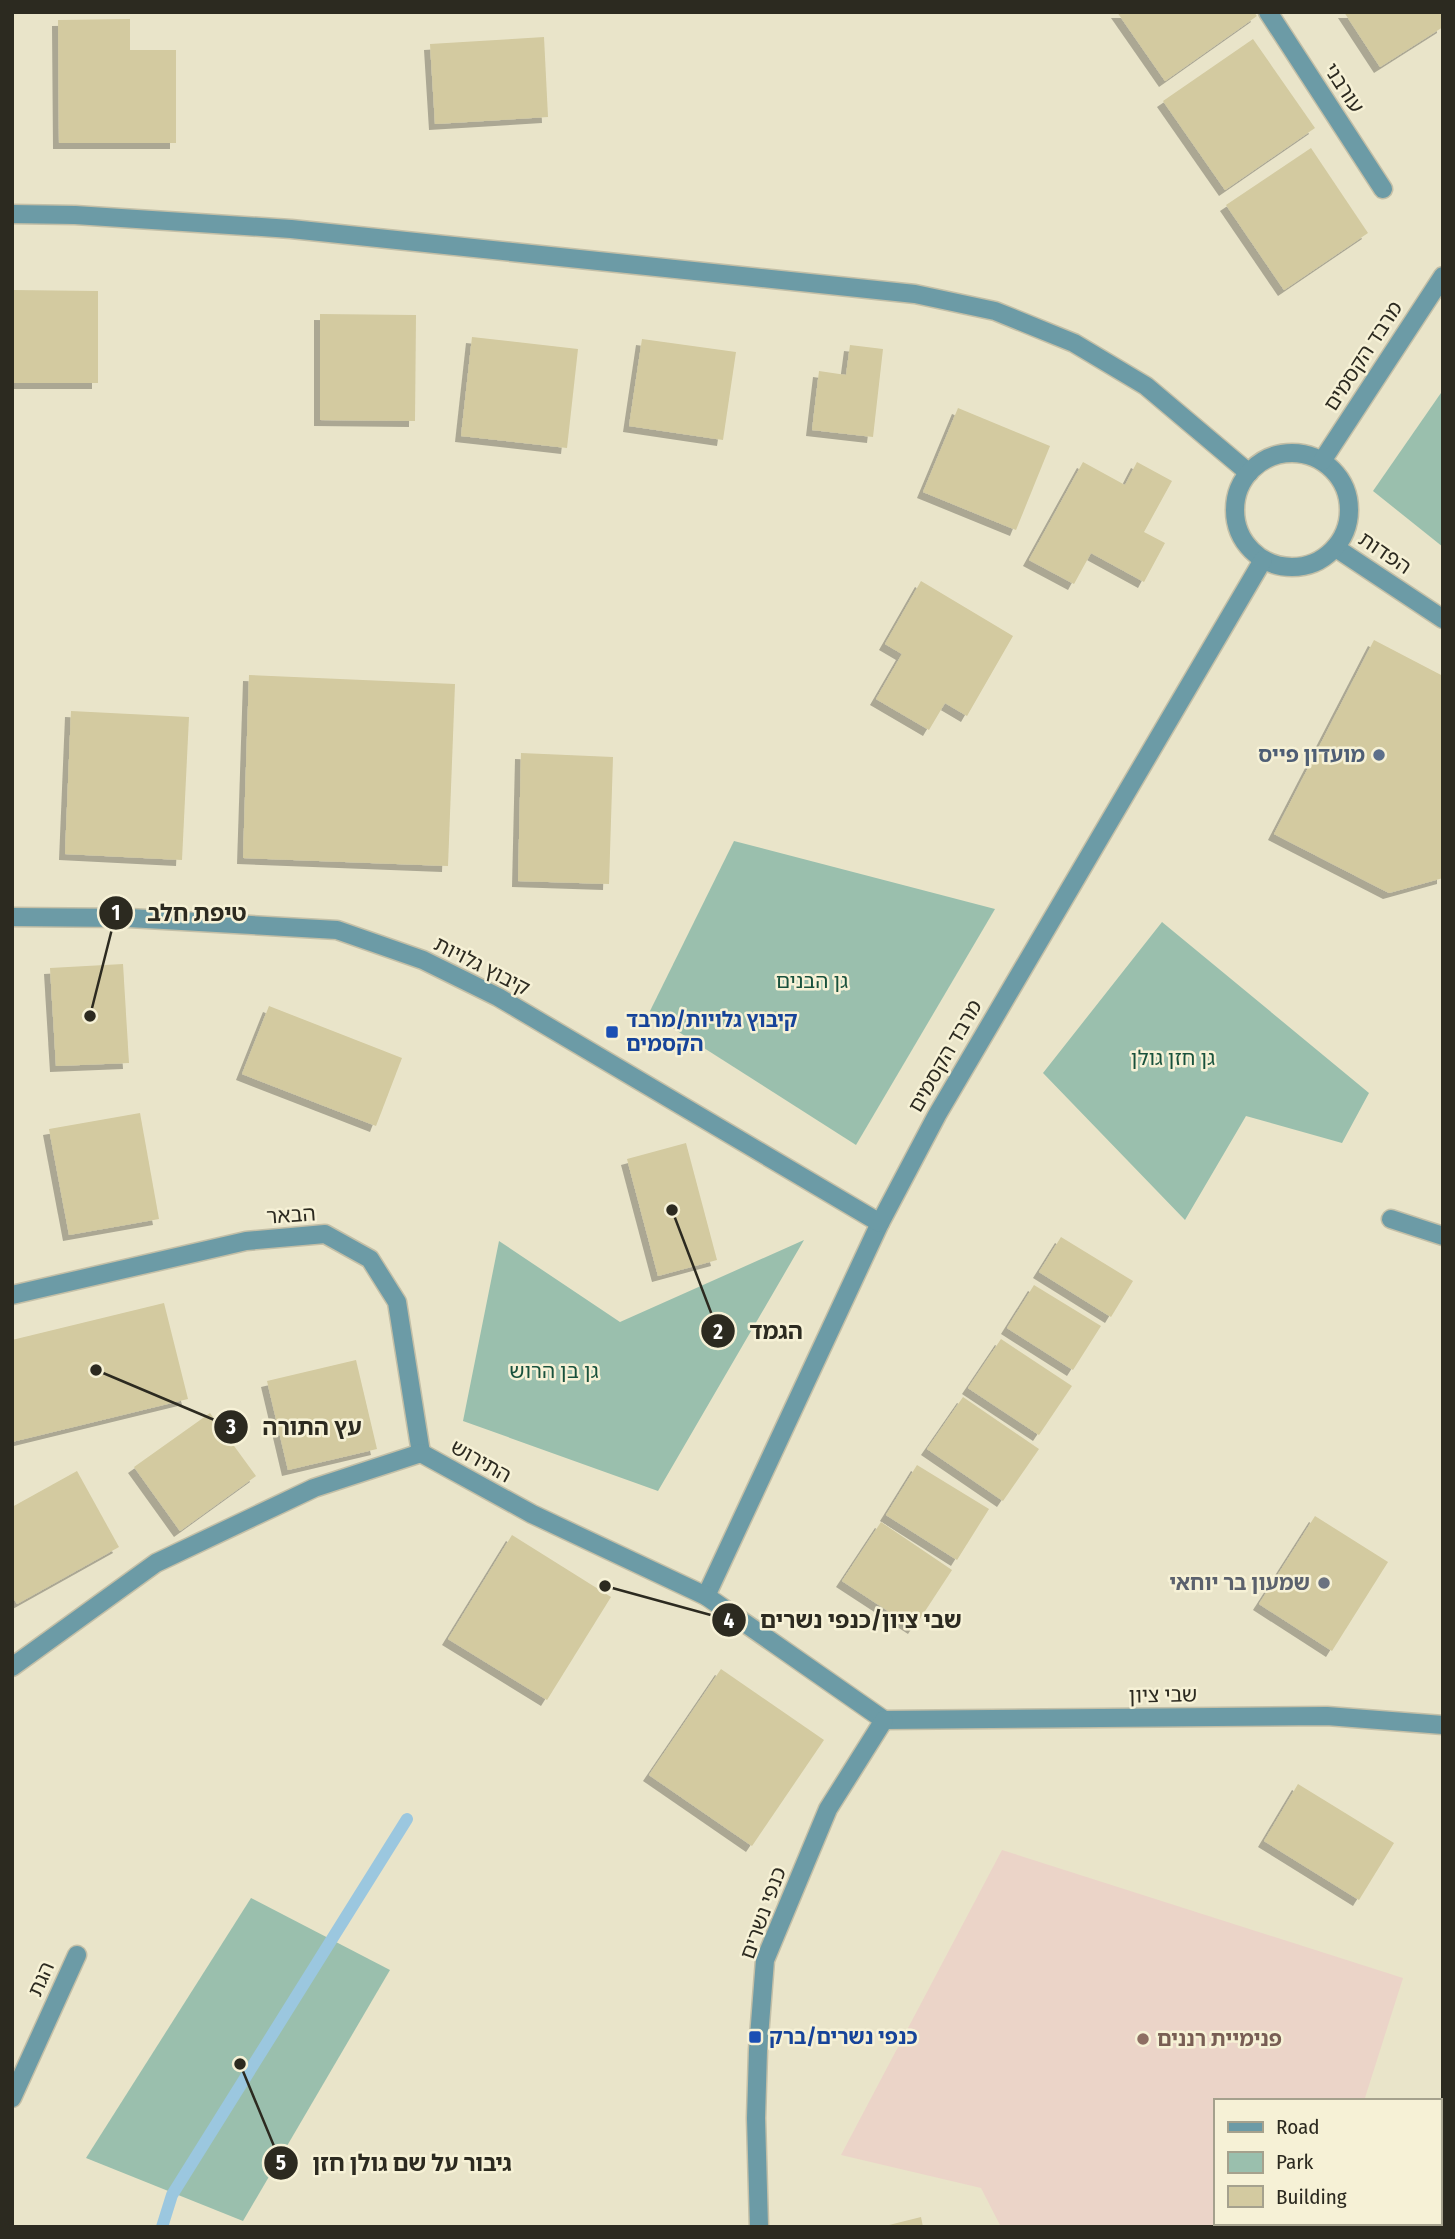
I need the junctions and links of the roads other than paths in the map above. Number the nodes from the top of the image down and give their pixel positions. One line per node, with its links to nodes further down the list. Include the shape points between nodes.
1 (1268, 12): 2 (street, עורבני)
2 (1383, 189)
3 (12, 215): 6 (street, via 291,229 915,294 995,311 1074,343 1146,386)
4 (1443, 275): 5 (street, מרבד הקסמים)
5 (1322, 461): 6 (street, via 1307,455 1276,455); 7 (street, via 1347,492 1350,512)
6 (1249, 473): 8 (street, via 1238,490 1238,529 1248,547)
7 (1336, 548): 8 (street, via 1317,562 1294,568); 9 (street, הפדות)
8 (1263, 560): 12 (street, מרבד הקסמים, via 937,1115)
9 (1443, 619)
10 (12, 917): 12 (street, קיבוץ גלויות, via 129,918 337,930 362,938 423,960 498,997)
11 (1391, 1219): 13 (street)
12 (880, 1223): 16 (street, מרבד הקסמים)
13 (1443, 1236)
14 (12, 1296): 15 (street, הבאר, via 246,1241 325,1234 370,1259 397,1302)
15 (421, 1453): 16 (street, התירוש, via 532,1514); 17 (street, התירוש, via 314,1488 156,1563)
16 (706, 1596): 18 (street, התירוש)
17 (12, 1667)
18 (884, 1720): 19 (street, שבי ציון, via 1327,1716); 22 (street, כנפי נשרים, via 828,1809 765,1960 756,2118)
19 (1443, 1725)
20 (77, 1955): 21 (street, הגת)
21 (12, 2098)
22 (759, 2227)

